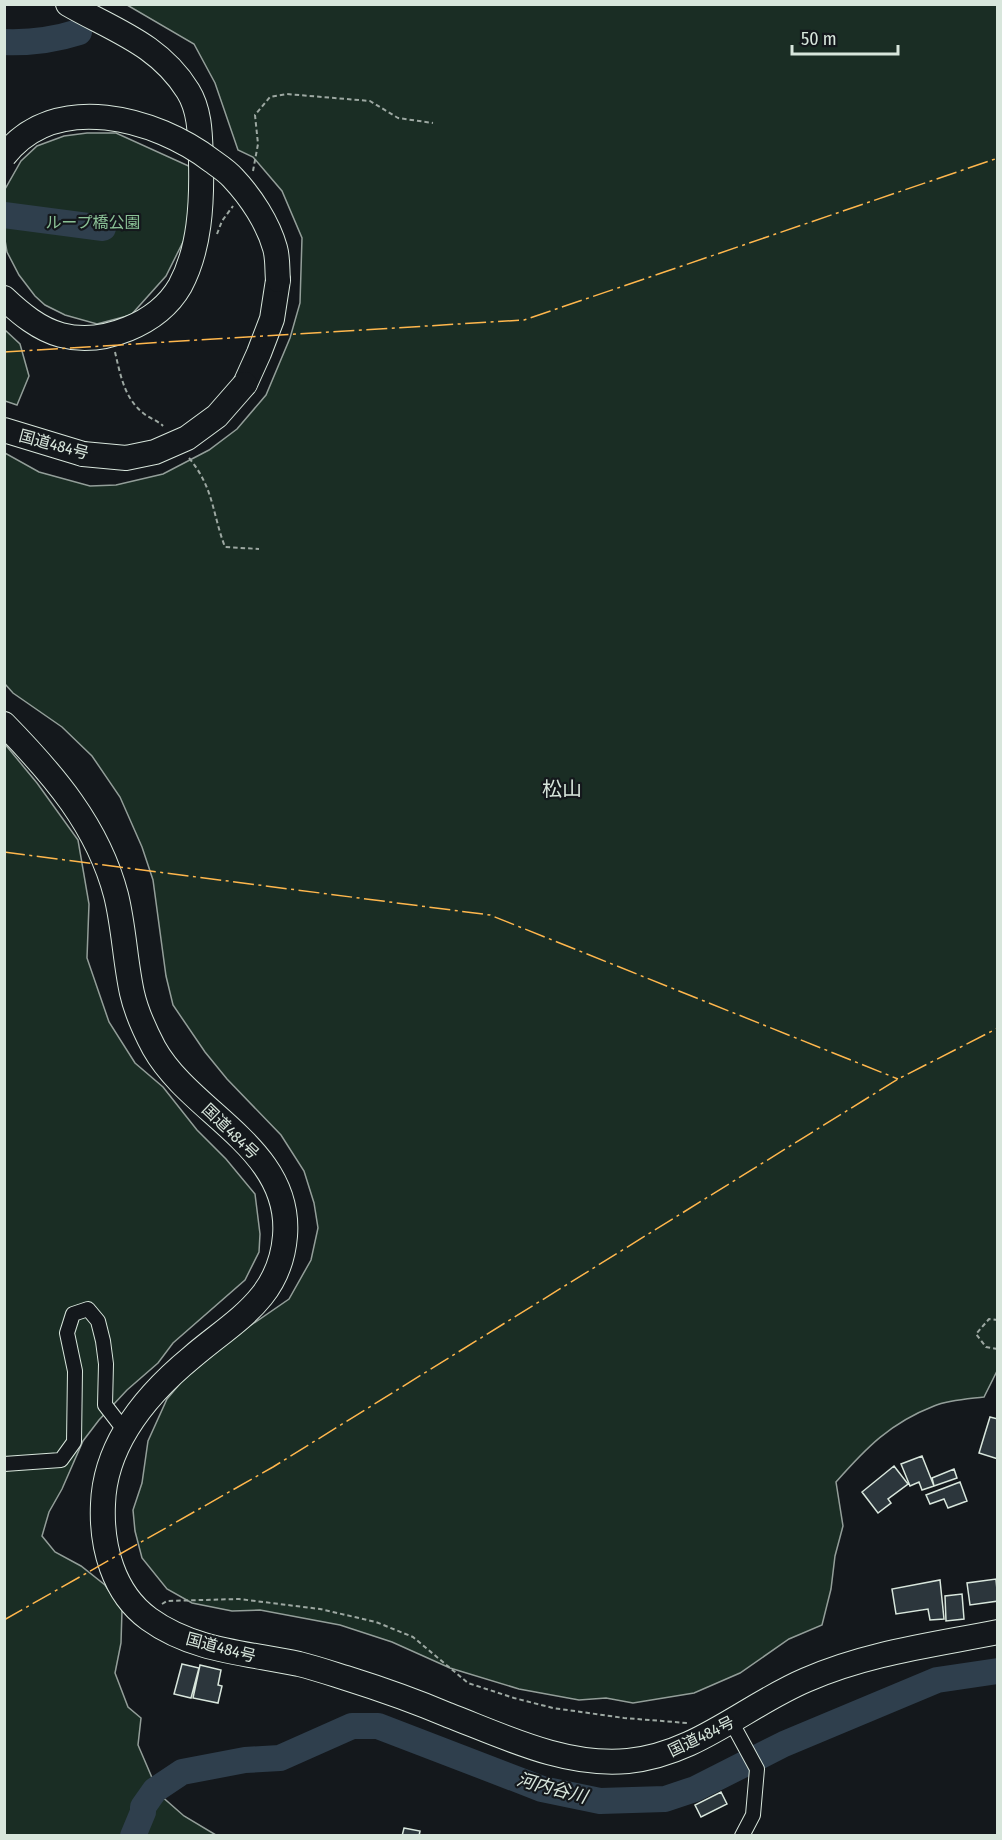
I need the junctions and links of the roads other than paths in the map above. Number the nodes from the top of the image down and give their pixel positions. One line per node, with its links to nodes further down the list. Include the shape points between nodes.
1 (68, 4): 3 (highway, via 130,35 167,64 189,93 200,127 196,236 190,263 178,288 137,325 85,338 62,335 41,327)
2 (4, 156): 4 (highway, 国道484号, bridge, via 30,133 60,120 119,118 157,129 196,149 232,177 260,212 275,249 278,280 272,319 245,384 217,416 187,438 155,452 126,458 83,454)
3 (13, 306)
4 (4, 430)
5 (4, 724): 6 (highway, 国道484号, via 40,760 91,830 116,896 133,998 157,1052 194,1095 261,1159 283,1208 282,1253 273,1279 258,1301 165,1381 143,1403)
6 (125, 1431): 7 (street, via 105,1405 103,1341 98,1321 88,1309 73,1314 67,1333 75,1371 74,1442 61,1460); 9 (highway, 国道484号, via 110,1467 103,1499 107,1555 129,1599 145,1616 191,1641 353,1680 502,1737 589,1760 624,1762 662,1756)
7 (4, 1464)
8 (998, 1632): 9 (highway, 国道484号, via 840,1667 805,1680)
9 (732, 1723): 10 (street, via 757,1769 753,1815)
10 (742, 1836)

